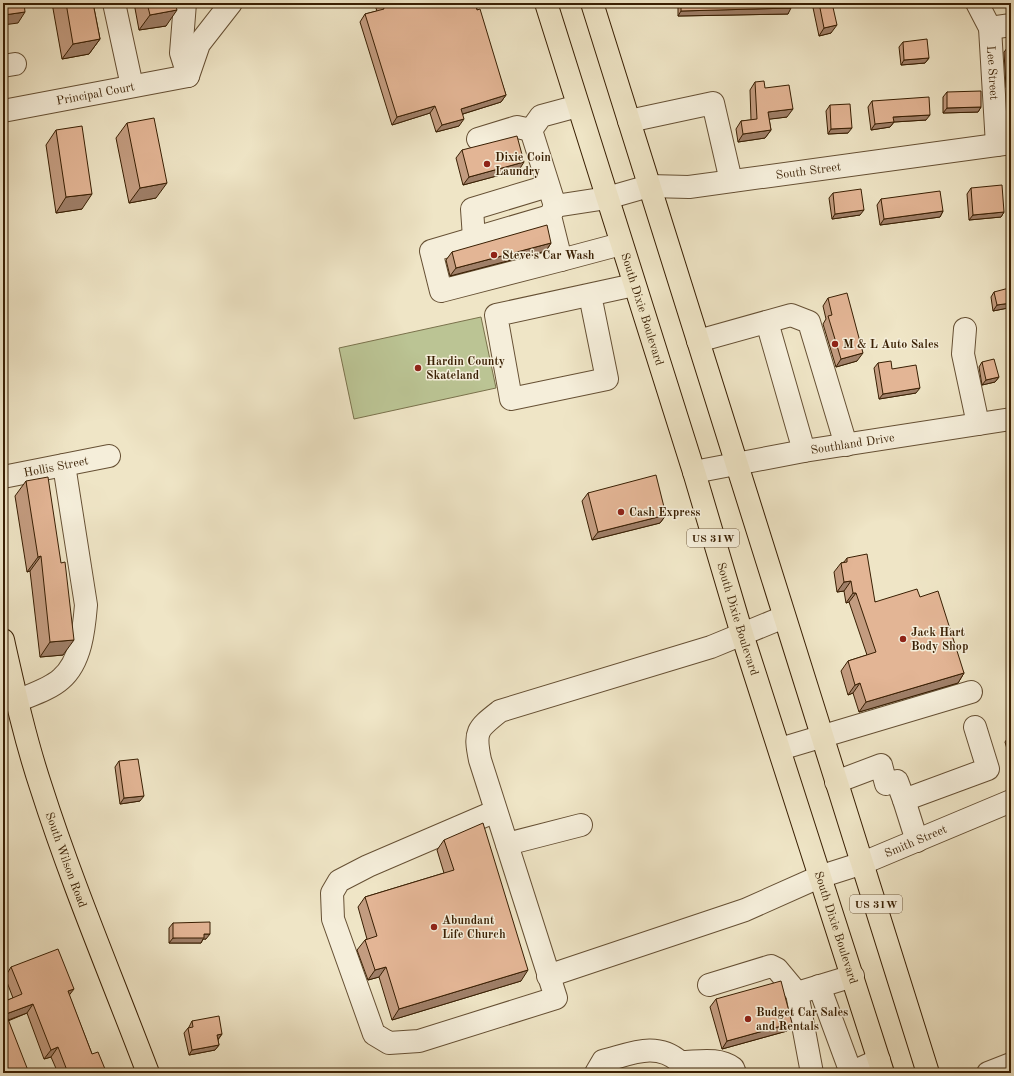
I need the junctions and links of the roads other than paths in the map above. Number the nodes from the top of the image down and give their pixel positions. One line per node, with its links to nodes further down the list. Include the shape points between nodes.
1 (114, 3): 10 (street)
2 (185, 3): 9 (street, via 181,53)
3 (232, 3): 9 (street, via 199,44)
4 (546, 3): 11 (main road, South Dixie Boulevard / US 31W)
5 (592, 3): 13 (main road, US 31W)
6 (977, 3): 8 (street, Lee Street)
7 (1011, 24): 8 (street)
8 (990, 28): 16 (street, Lee Street)
9 (188, 76): 10 (street, Principal Court)
10 (132, 86): 12 (street, Principal Court)
11 (578, 106): 14 (street, via 541,116); 19 (main road, South Dixie Boulevard / US 31W)
12 (3, 111)
13 (629, 121): 17 (street, via 713,103); 18 (main road, US 31W)
14 (532, 130): 15 (street, via 517,127); 21 (street)
15 (478, 139)
16 (1004, 144): 17 (street, South Street)
17 (731, 181): 18 (street, South Street, via 689,187)
18 (649, 186): 19 (street, South Street); 30 (main road, US 31W)
19 (607, 198): 21 (street, South Street); 24 (main road, South Dixie Boulevard / US 31W)
20 (492, 203): 21 (street); 22 (street); 23 (street, via 472,209)
21 (551, 203): 22 (street); 25 (street)
22 (501, 236): 23 (street)
23 (474, 238): 25 (street, via 431,251 441,291 509,268)
24 (621, 244): 25 (street); 26 (main road, South Dixie Boulevard / US 31W)
25 (561, 260)
26 (634, 285): 27 (street); 38 (main road, South Dixie Boulevard / US 31W)
27 (590, 295): 27 (street, via 496,315 511,399 607,379)
28 (767, 322): 30 (street); 33 (street, via 791,315 809,322); 34 (street)
29 (965, 329): 32 (street, via 963,354)
30 (698, 341): 36 (main road, US 31W)
31 (1011, 419): 32 (street, Southland Drive)
32 (978, 424): 33 (street, Southland Drive)
33 (846, 445): 34 (street, Southland Drive)
34 (804, 451): 36 (street, Southland Drive)
35 (109, 456): 37 (street, Hollis Street)
36 (736, 464): 38 (street, Southland Drive); 40 (main road, US 31W)
37 (64, 465): 39 (street, Hollis Street); 44 (street, via 86,605 84,624 77,655 71,668 61,679)
38 (694, 472): 41 (main road, South Dixie Boulevard / US 31W)
39 (3, 477)
40 (784, 617): 41 (street); 46 (main road, US 31W)
41 (742, 634): 47 (main road, South Dixie Boulevard / US 31W); 51 (street, via 711,647 500,711 483,724 476,740)
42 (3, 640): 44 (main road, South Wilson Road)
43 (972, 692): 46 (street)
44 (17, 701): 67 (main road, South Wilson Road, via 41,786 69,867)
45 (975, 727): 49 (street, via 988,769)
46 (822, 737): 47 (street); 48 (main road, US 31W)
47 (780, 749): 58 (main road, South Dixie Boulevard / US 31W)
48 (836, 782): 49 (street, via 881,765 886,784 897,781); 57 (main road, US 31W)
49 (904, 800): 55 (street)
50 (1011, 801): 52 (street, Smith Street)
51 (496, 811): 56 (street); 59 (street, via 368,866 340,881 332,893 333,919 374,1034 389,1043 419,1041 556,998)
52 (968, 820): 53 (street); 55 (street, Smith Street)
53 (1011, 820)
54 (581, 826): 56 (street)
55 (917, 842): 57 (street, Smith Street)
56 (507, 844): 59 (street)
57 (863, 864): 58 (street, Smith Street); 71 (main road, US 31W)
58 (819, 877): 59 (street, Smith Street, via 745,910); 60 (main road, South Dixie Boulevard / US 31W)
59 (548, 976)
60 (853, 976): 62 (street); 65 (main road, South Dixie Boulevard / US 31W)
61 (709, 985): 63 (street, via 770,966)
62 (819, 986): 63 (street); 65 (street, via 850,1070)
63 (797, 992): 70 (street)
64 (1011, 1064): 72 (street)
65 (881, 1066)
66 (681, 1068): 68 (street, via 671,1054 649,1049 603,1061); 69 (street, via 711,1060 726,1063)
67 (148, 1073)
68 (596, 1073)
69 (735, 1073)
70 (812, 1073)
71 (928, 1073)
72 (988, 1073)

